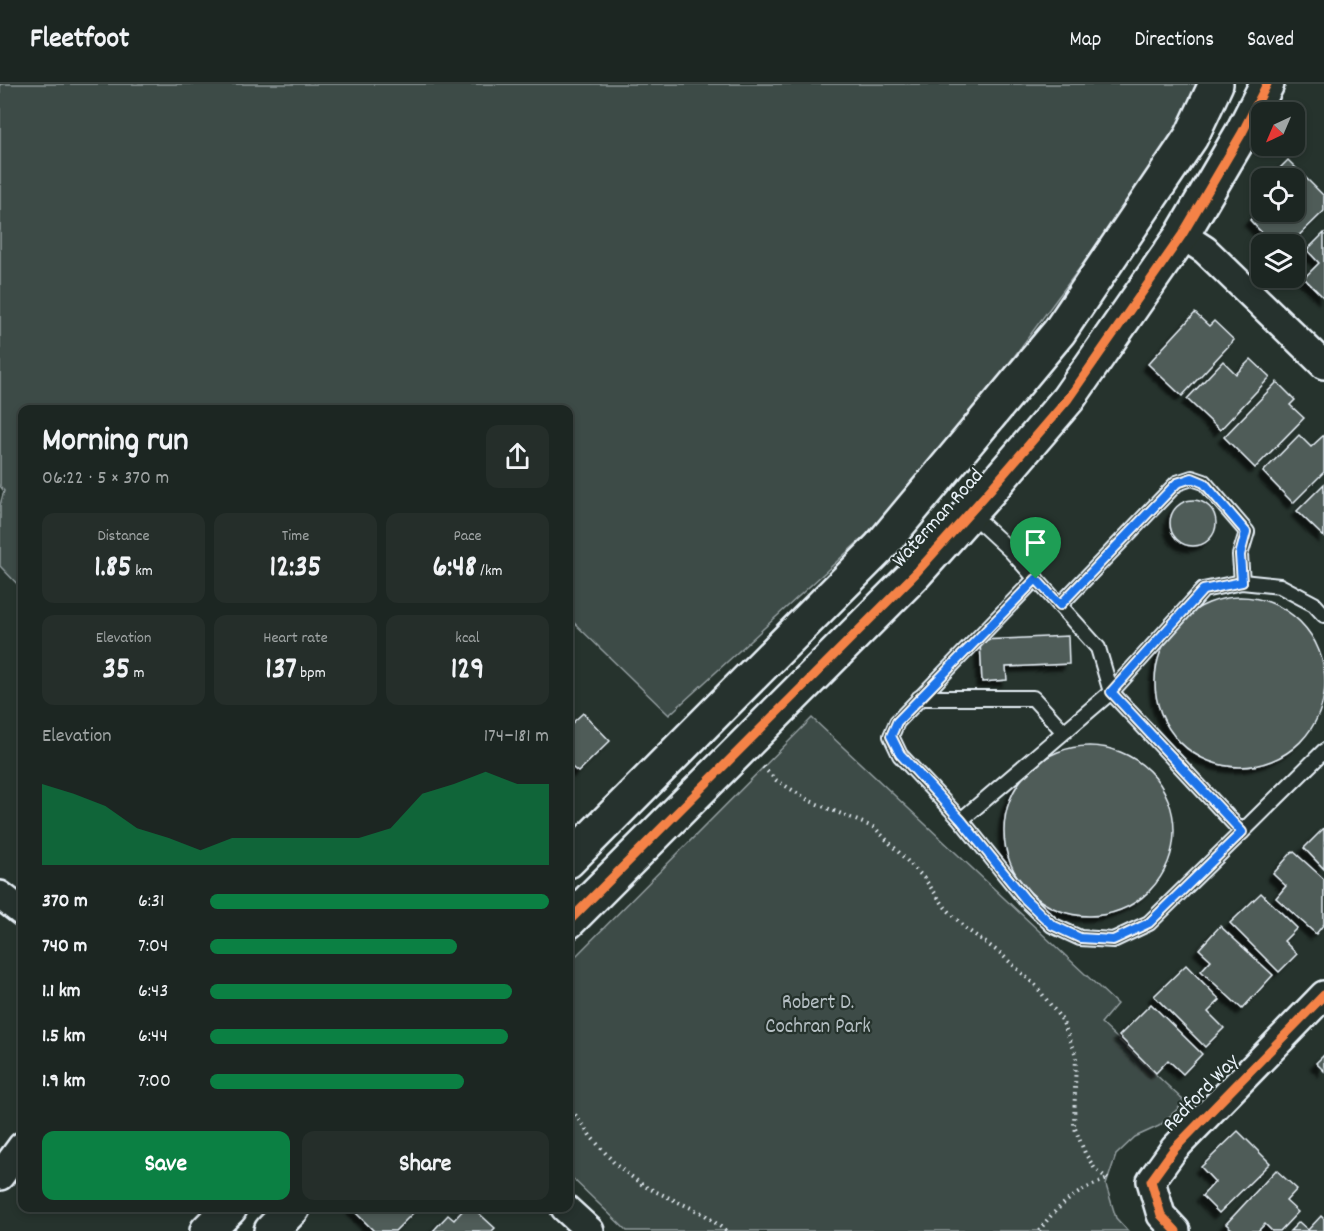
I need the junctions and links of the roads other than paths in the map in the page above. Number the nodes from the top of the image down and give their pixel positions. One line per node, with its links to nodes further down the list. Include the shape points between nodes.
1 (1216, 84): 16 (street, Waterman Road, via 1191,137 1059,332 879,548)
2 (1267, 84): 3 (street, Waterman Road)
3 (1182, 235): 4 (street, via 1205,250); 5 (street, Waterman Road, via 1068,399)
4 (1324, 365)
5 (970, 513): 6 (lane); 19 (street, Waterman Road, via 915,574)
6 (1036, 579): 8 (lane); 11 (lane)
7 (1242, 582): 8 (lane, via 1240,555 1246,532 1204,483 1192,478 1177,483); 9 (lane, via 1280,586 1314,604); 10 (lane, via 1203,590)
8 (1060, 605): 10 (lane, via 1098,648)
9 (1324, 615)
10 (1111, 692): 12 (lane); 15 (lane)
11 (919, 698): 12 (lane, via 1033,698); 14 (lane, via 897,722 891,736 900,754)
12 (1063, 731): 14 (lane)
13 (1324, 751): 15 (lane)
14 (961, 820): 15 (lane, via 1025,899 1052,925 1080,938 1113,940 1149,923)
15 (1242, 832)
16 (573, 856)
17 (0, 895): 18 (street)
18 (18, 909)
19 (573, 917)
20 (1324, 995): 29 (street, Redford Way, via 1174,1149 1151,1180 1161,1215)
21 (18, 1151): 22 (street)
22 (0, 1176)
23 (226, 1212): 26 (street)
24 (289, 1212): 27 (street)
25 (569, 1212): 28 (street)
26 (207, 1231)
27 (271, 1231)
28 (590, 1231)
29 (1176, 1231)

